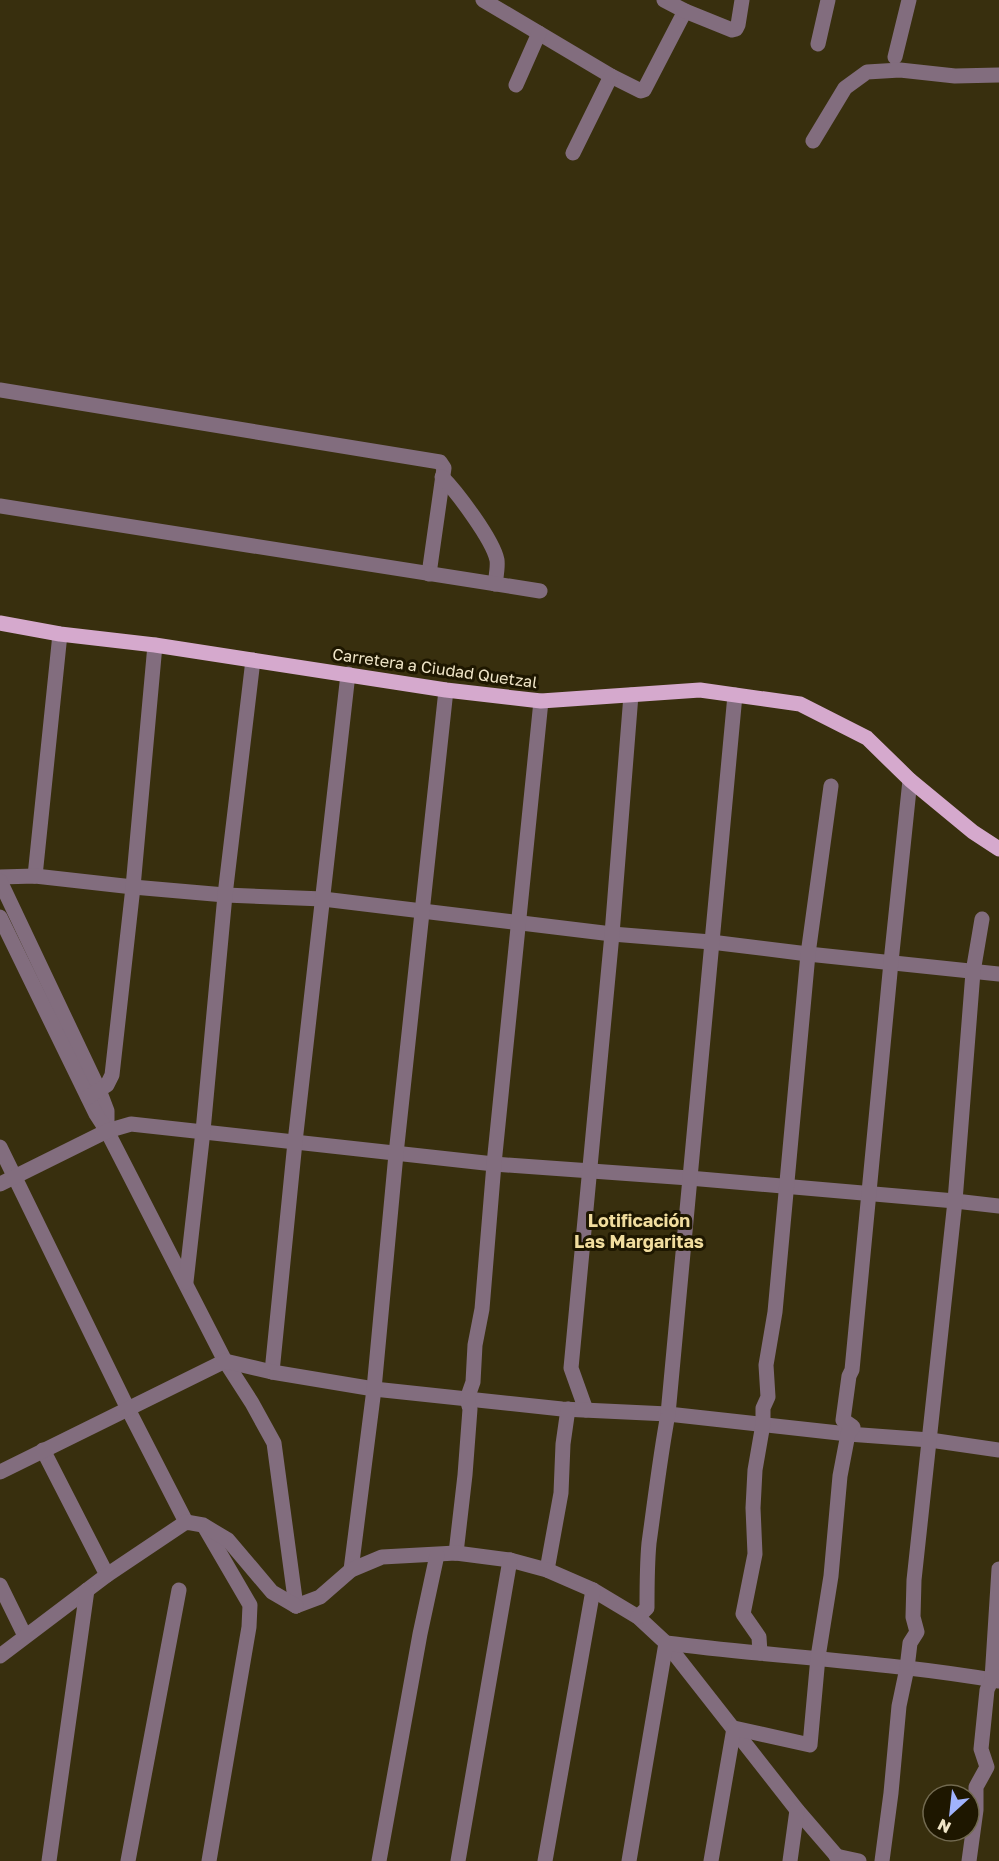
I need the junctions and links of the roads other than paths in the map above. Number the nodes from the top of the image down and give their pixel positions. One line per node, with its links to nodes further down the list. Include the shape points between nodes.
1 (483, 0): 7 (street)
2 (664, 0): 6 (street)
3 (742, 0): 6 (street, via 738,25 732,30)
4 (828, 0): 8 (street)
5 (909, 0): 9 (street)
6 (685, 11): 11 (street, via 643,91)
7 (539, 33): 11 (street); 12 (street)
8 (818, 44)
9 (895, 57)
10 (999, 75): 13 (street, via 867,72 845,88)
11 (611, 76): 14 (street)
12 (516, 85)
13 (813, 141)
14 (573, 153)
15 (0, 390): 16 (street, via 440,462 444,468)
16 (442, 477): 18 (street); 19 (street, via 487,536 497,561)
17 (0, 506): 18 (street)
18 (429, 573): 19 (street)
19 (495, 584): 20 (street)
20 (540, 591)
21 (0, 623): 22 (main road, Carretera a Ciudad Quetzal)
22 (60, 634): 23 (main road, Carretera a Ciudad Quetzal); 33 (street)
23 (155, 645): 24 (main road, Carretera a Ciudad Quetzal); 35 (street)
24 (253, 660): 25 (main road, Carretera a Ciudad Quetzal); 36 (street)
25 (348, 674): 26 (main road, Carretera a Ciudad Quetzal); 37 (street)
26 (446, 690): 29 (main road, Carretera a Ciudad Quetzal); 38 (street)
27 (631, 695): 28 (main road, Carretera a Ciudad Quetzal, via 700,690); 29 (main road, Carretera a Ciudad Quetzal); 42 (street)
28 (735, 695): 30 (main road, Carretera a Ciudad Quetzal, via 800,704 867,738); 43 (street)
29 (541, 701): 41 (street)
30 (910, 780): 32 (main road, Carretera a Ciudad Quetzal); 45 (street)
31 (831, 786): 44 (street)
32 (999, 849)
33 (35, 876): 34 (street); 35 (street)
34 (0, 879): 48 (street)
35 (133, 887): 36 (street); 49 (street, via 112,1075 107,1085)
36 (225, 895): 37 (street); 51 (street)
37 (323, 899): 38 (street); 52 (street)
38 (423, 911): 41 (street); 54 (street)
39 (0, 917): 48 (street)
40 (982, 919): 46 (street)
41 (519, 922): 42 (street); 55 (street)
42 (612, 934): 43 (street); 56 (street)
43 (711, 942): 44 (street); 58 (street)
44 (808, 954): 45 (street); 60 (street)
45 (891, 962): 46 (street); 61 (street)
46 (973, 972): 47 (street); 62 (street)
47 (999, 974)
48 (52, 1007): 49 (street)
49 (93, 1093): 50 (street, via 107,1112)
50 (107, 1131): 51 (street, via 131,1124); 57 (street); 64 (street)
51 (203, 1131): 52 (street); 64 (street)
52 (296, 1142): 54 (street); 66 (street)
53 (0, 1147): 57 (street)
54 (396, 1154): 55 (street); 67 (street)
55 (494, 1164): 56 (street); 68 (street, via 482,1309 473,1382)
56 (589, 1170): 58 (street); 71 (street, via 571,1368)
57 (15, 1177): 59 (street); 69 (street)
58 (690, 1178): 60 (street); 72 (street)
59 (0, 1184)
60 (787, 1187): 61 (street); 73 (street)
61 (869, 1194): 62 (street); 74 (street, via 852,1370 843,1419 853,1427)
62 (955, 1201): 63 (street); 75 (street)
63 (999, 1206)
64 (186, 1282): 65 (street)
65 (225, 1360): 66 (street); 69 (street); 92 (street, via 274,1443)
66 (272, 1372): 67 (street)
67 (374, 1389): 68 (street); 85 (street)
68 (467, 1399): 70 (street); 81 (street, via 470,1409)
69 (128, 1409): 76 (street); 79 (street)
70 (568, 1409): 71 (street); 86 (street, via 561,1492)
71 (586, 1410): 72 (street)
72 (668, 1414): 73 (street); 93 (street, via 649,1544 647,1608)
73 (763, 1424): 74 (street); 96 (street, via 755,1470 755,1554 743,1614 759,1637)
74 (848, 1434): 75 (street); 98 (street)
75 (930, 1440): 77 (street); 99 (street, via 914,1580 913,1617 917,1632 910,1643)
76 (43, 1450): 78 (street); 87 (street)
77 (999, 1450)
78 (0, 1472)
79 (186, 1522): 80 (street); 87 (street)
80 (203, 1525): 92 (street, via 228,1540 272,1592); 106 (street, via 250,1605)
81 (456, 1553): 82 (street); 83 (street)
82 (437, 1555): 85 (street, via 382,1557); 107 (street)
83 (510, 1560): 86 (street); 108 (street)
84 (999, 1569): 100 (street)
85 (351, 1570): 92 (street, via 320,1597)
86 (547, 1570): 91 (street)
87 (106, 1575): 89 (street)
88 (0, 1585): 94 (street)
89 (87, 1590): 94 (street); 104 (street)
90 (179, 1590): 105 (street)
91 (593, 1590): 93 (street); 109 (street)
92 (296, 1606)
93 (638, 1617): 95 (street)
94 (25, 1636): 97 (street)
95 (666, 1643): 96 (street); 101 (street); 110 (street)
96 (760, 1653): 98 (street)
97 (0, 1656)
98 (818, 1657): 99 (street); 101 (street, via 810,1745)
99 (907, 1668): 100 (street); 114 (street, via 899,1706)
100 (996, 1680): 115 (street, via 987,1690 981,1749 987,1767 976,1787)
101 (734, 1728): 102 (street); 111 (street)
102 (797, 1810): 103 (street); 112 (street)
103 (838, 1858): 113 (street)
104 (49, 1861)
105 (129, 1861)
106 (209, 1861)
107 (379, 1861)
108 (458, 1861)
109 (546, 1861)
110 (629, 1861)
111 (711, 1861)
112 (790, 1861)
113 (858, 1861)
114 (882, 1861)
115 (969, 1861)

